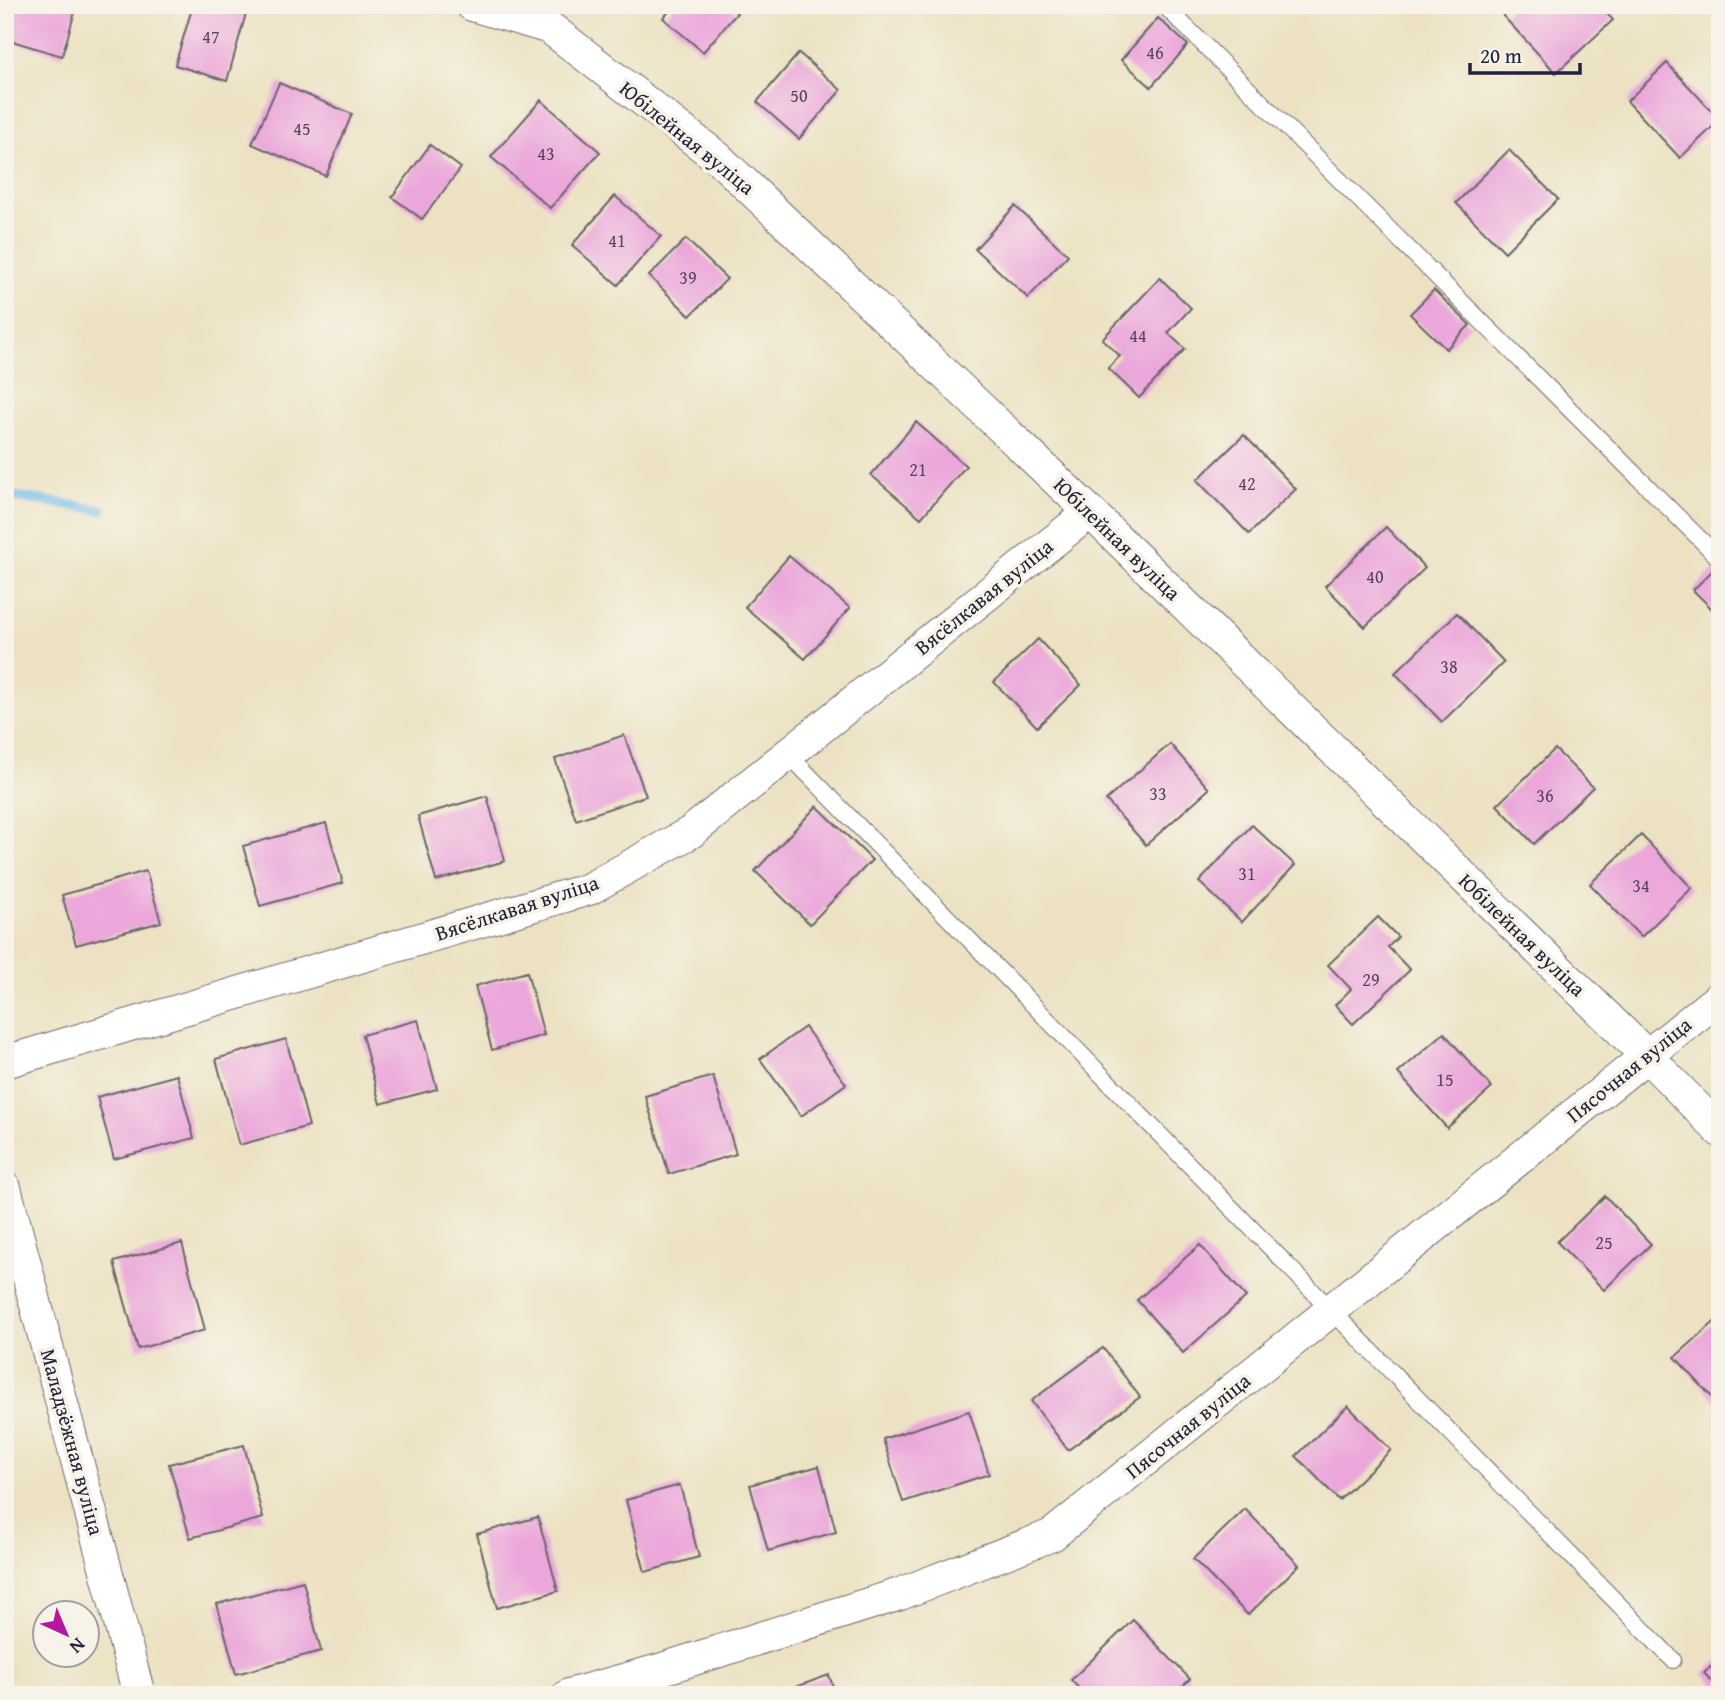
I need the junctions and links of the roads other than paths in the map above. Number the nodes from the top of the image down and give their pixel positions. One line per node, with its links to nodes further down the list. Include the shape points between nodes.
1 (472, 5): 3 (street, Юбілейная вуліца, via 550,28 718,158)
2 (1164, 5): 4 (lane)
3 (1090, 512): 5 (street, Вясёлкавая вуліца); 7 (street, Юбілейная вуліца)
4 (1720, 559)
5 (788, 754): 8 (street, Вясёлкавая вуліца, via 691,832 589,889); 11 (lane)
6 (1720, 997): 7 (street, Пясочная вуліца)
7 (1647, 1056): 9 (street, Юбілейная вуліца); 11 (street, Пясочная вуліца)
8 (5, 1062)
9 (1720, 1130)
10 (5, 1188): 14 (street, Маладзёжная вуліца)
11 (1332, 1310): 12 (lane); 13 (street, Пясочная вуліца, via 1052,1535)
12 (1673, 1660)
13 (664, 1683): 15 (street, Пясочная вуліца)
14 (139, 1695)
15 (569, 1695)

